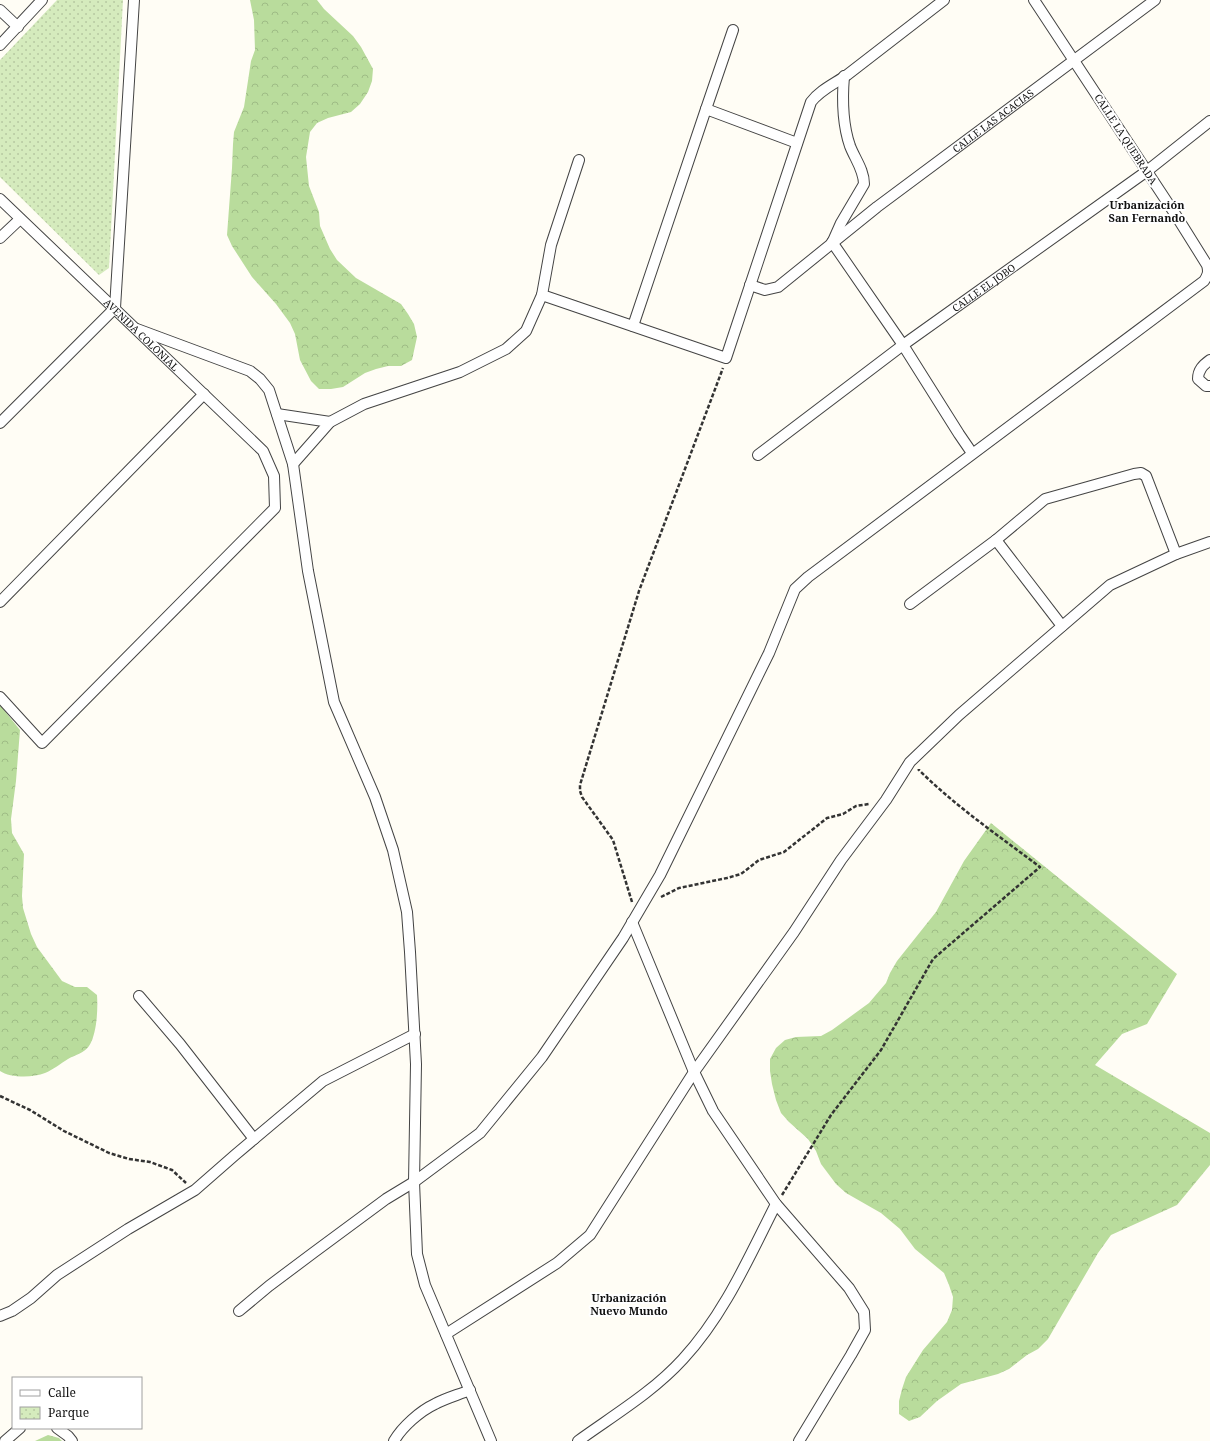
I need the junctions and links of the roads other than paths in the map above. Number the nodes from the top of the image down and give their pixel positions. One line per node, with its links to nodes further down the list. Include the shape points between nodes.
1 (42, 0): 7 (street)
2 (134, 0): 23 (street)
3 (944, 0): 11 (street)
4 (1034, 0): 10 (street, CALLE LA QUEBRADA)
5 (1155, 0): 10 (street, CALLE LAS ACACIAS)
6 (0, 10): 7 (street)
7 (18, 28): 9 (street)
8 (733, 30): 12 (street)
9 (0, 45)
10 (1074, 61): 16 (street, CALLE LA QUEBRADA); 20 (street, CALLE LAS ACACIAS)
11 (844, 76): 14 (street, via 816,95 811,102); 20 (street, via 843,119 850,146 864,177 864,184)
12 (706, 110): 14 (street); 24 (street)
13 (1210, 121): 16 (street, CALLE EL JOBO)
14 (797, 143): 21 (street)
15 (579, 160): 22 (street, via 551,245)
16 (1147, 171): 26 (street, CALLE EL JOBO); 33 (street, CALLE LA QUEBRADA, via 1207,265 1208,274 1204,281)
17 (0, 199): 18 (street, AVENIDA COLONIAL)
18 (20, 219): 19 (street); 23 (street, AVENIDA COLONIAL)
19 (0, 238)
20 (832, 242): 21 (street, CALLE LAS ACACIAS, via 778,287 765,290); 26 (street)
21 (750, 285): 24 (street, via 726,358)
22 (542, 295): 24 (street); 31 (street, via 526,331 506,349 460,372 364,404)
23 (115, 308): 25 (street, AVENIDA COLONIAL); 32 (street)
24 (633, 326)
25 (137, 329): 29 (street, AVENIDA COLONIAL); 30 (street, via 250,371 269,390)
26 (903, 345): 33 (street); 34 (street, CALLE EL JOBO)
27 (1210, 360): 28 (street, via 1198,373 1198,379 1206,386)
28 (1210, 386)
29 (204, 394): 39 (street); 42 (street, AVENIDA COLONIAL, via 263,451 274,476 275,508 42,743)
30 (277, 414): 31 (street); 35 (street)
31 (330, 422): 35 (street)
32 (0, 423)
33 (972, 453): 43 (street, via 795,590 762,667 660,875)
34 (758, 455)
35 (293, 464): 45 (street, via 308,571 334,702 375,797 393,850 407,912)
36 (996, 540): 38 (street, via 1045,499 1141,473 1148,480); 40 (street); 41 (street)
37 (1210, 542): 38 (street)
38 (1176, 554): 41 (street, via 1110,585)
39 (0, 602)
40 (910, 604)
41 (1062, 626): 46 (street, via 959,715 910,762 886,800 841,860 794,932)
42 (0, 697)
43 (634, 919): 46 (street); 48 (street, via 542,1057 498,1112 480,1133)
44 (139, 996): 47 (street)
45 (415, 1034): 47 (street, via 323,1081); 48 (street)
46 (694, 1072): 49 (street, via 713,1110); 52 (street, via 590,1235 557,1263)
47 (254, 1139): 51 (street, via 195,1190 128,1229 57,1275 31,1298)
48 (414, 1182): 50 (street, via 386,1199); 52 (street, via 417,1254 425,1284)
49 (776, 1204): 60 (street, via 709,1328 683,1359 654,1387); 61 (street, via 849,1288 864,1312 865,1330)
50 (239, 1311)
51 (0, 1316)
52 (446, 1334): 53 (street)
53 (470, 1390): 58 (street, via 434,1404 407,1424); 59 (street)
54 (19, 1429): 56 (street)
55 (58, 1429): 57 (street)
56 (5, 1441)
57 (72, 1441)
58 (394, 1441)
59 (491, 1441)
60 (578, 1441)
61 (799, 1441)

